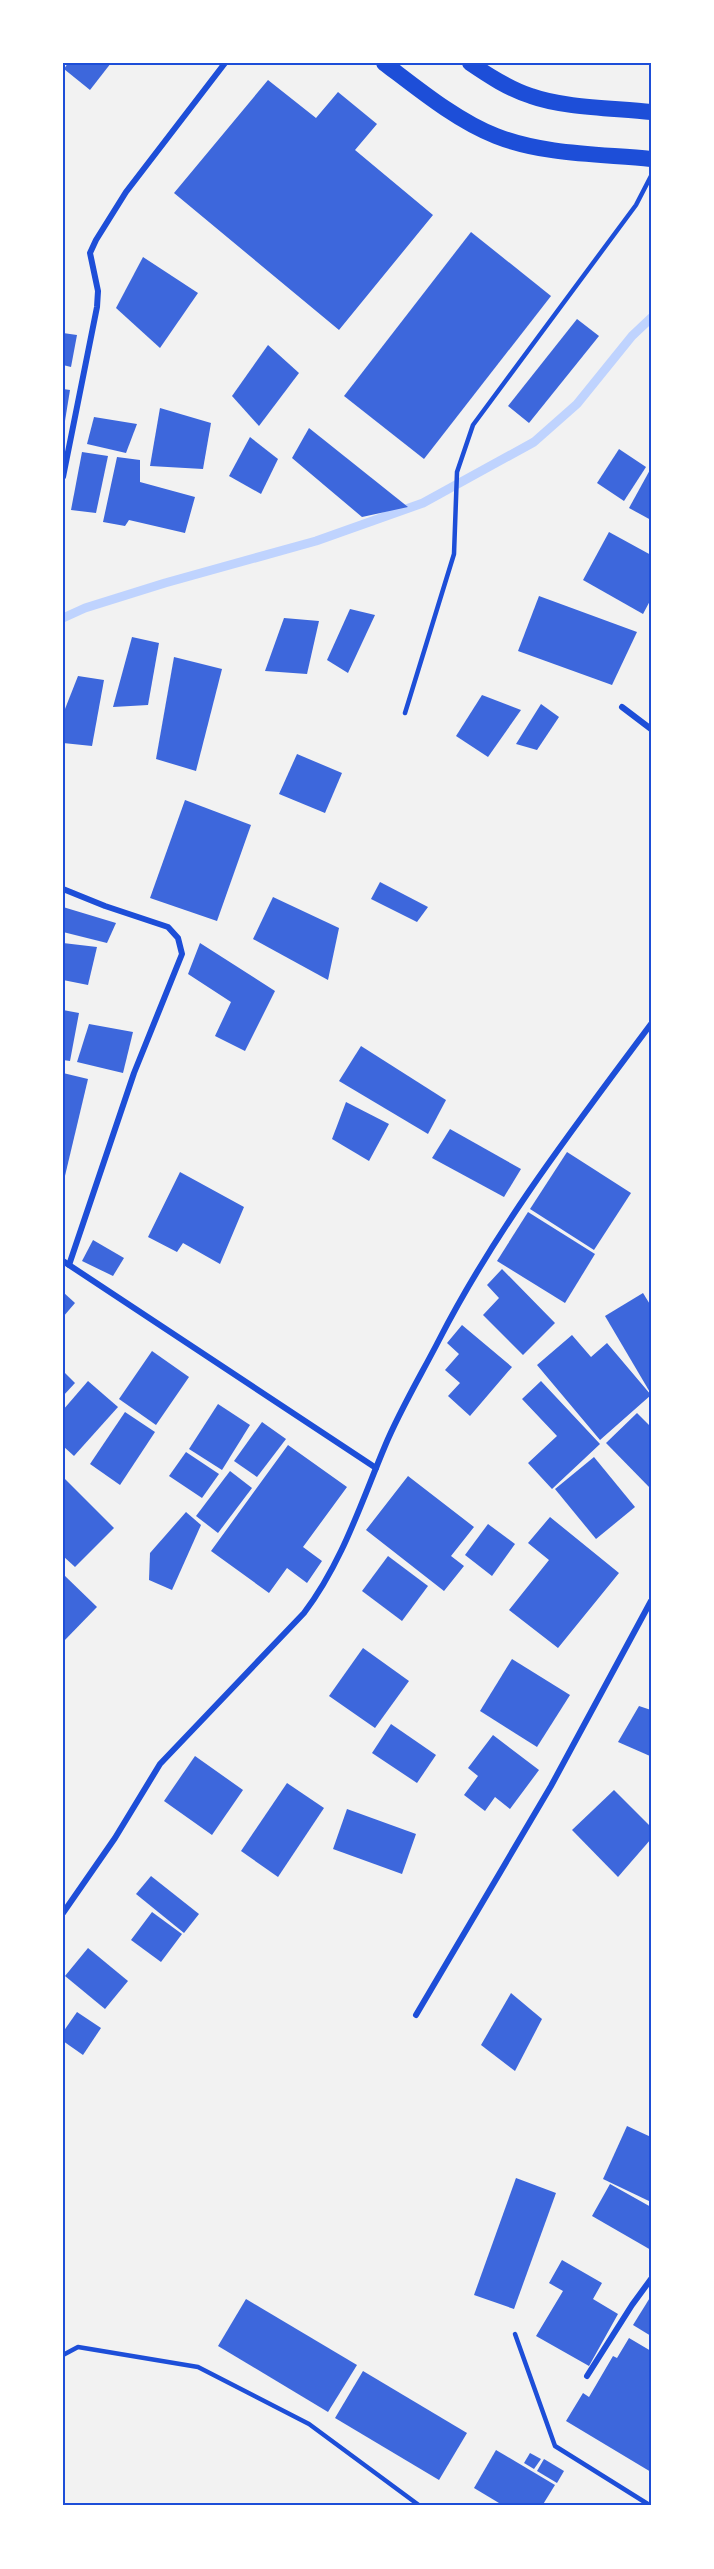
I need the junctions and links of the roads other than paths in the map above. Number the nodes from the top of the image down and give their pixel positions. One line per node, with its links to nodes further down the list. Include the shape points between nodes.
1 (225, 63): 7 (street, via 126,192 90,253 98,291 97,307)
2 (384, 63): 5 (highway, via 449,109 498,137 535,147)
3 (470, 63): 4 (highway, via 499,82 549,101)
4 (651, 112)
5 (651, 159)
6 (651, 176): 9 (lane, via 636,206 473,425 457,472 454,554)
7 (63, 477)
8 (622, 707): 10 (street)
9 (405, 713)
10 (651, 729)
11 (63, 889): 13 (street, via 168,927 178,938 182,954 134,1073)
12 (651, 1024): 14 (street, via 482,1262)
13 (66, 1263): 14 (street)
14 (376, 1468): 16 (street, via 322,1590 160,1764)
15 (651, 1601): 17 (street, via 551,1786)
16 (63, 1913)
17 (417, 2015)
18 (651, 2279): 21 (street)
19 (515, 2334): 23 (lane, via 555,2446)
20 (63, 2355): 22 (lane, via 78,2347 198,2367 309,2424)
21 (587, 2376)
22 (420, 2506)
23 (651, 2506)

